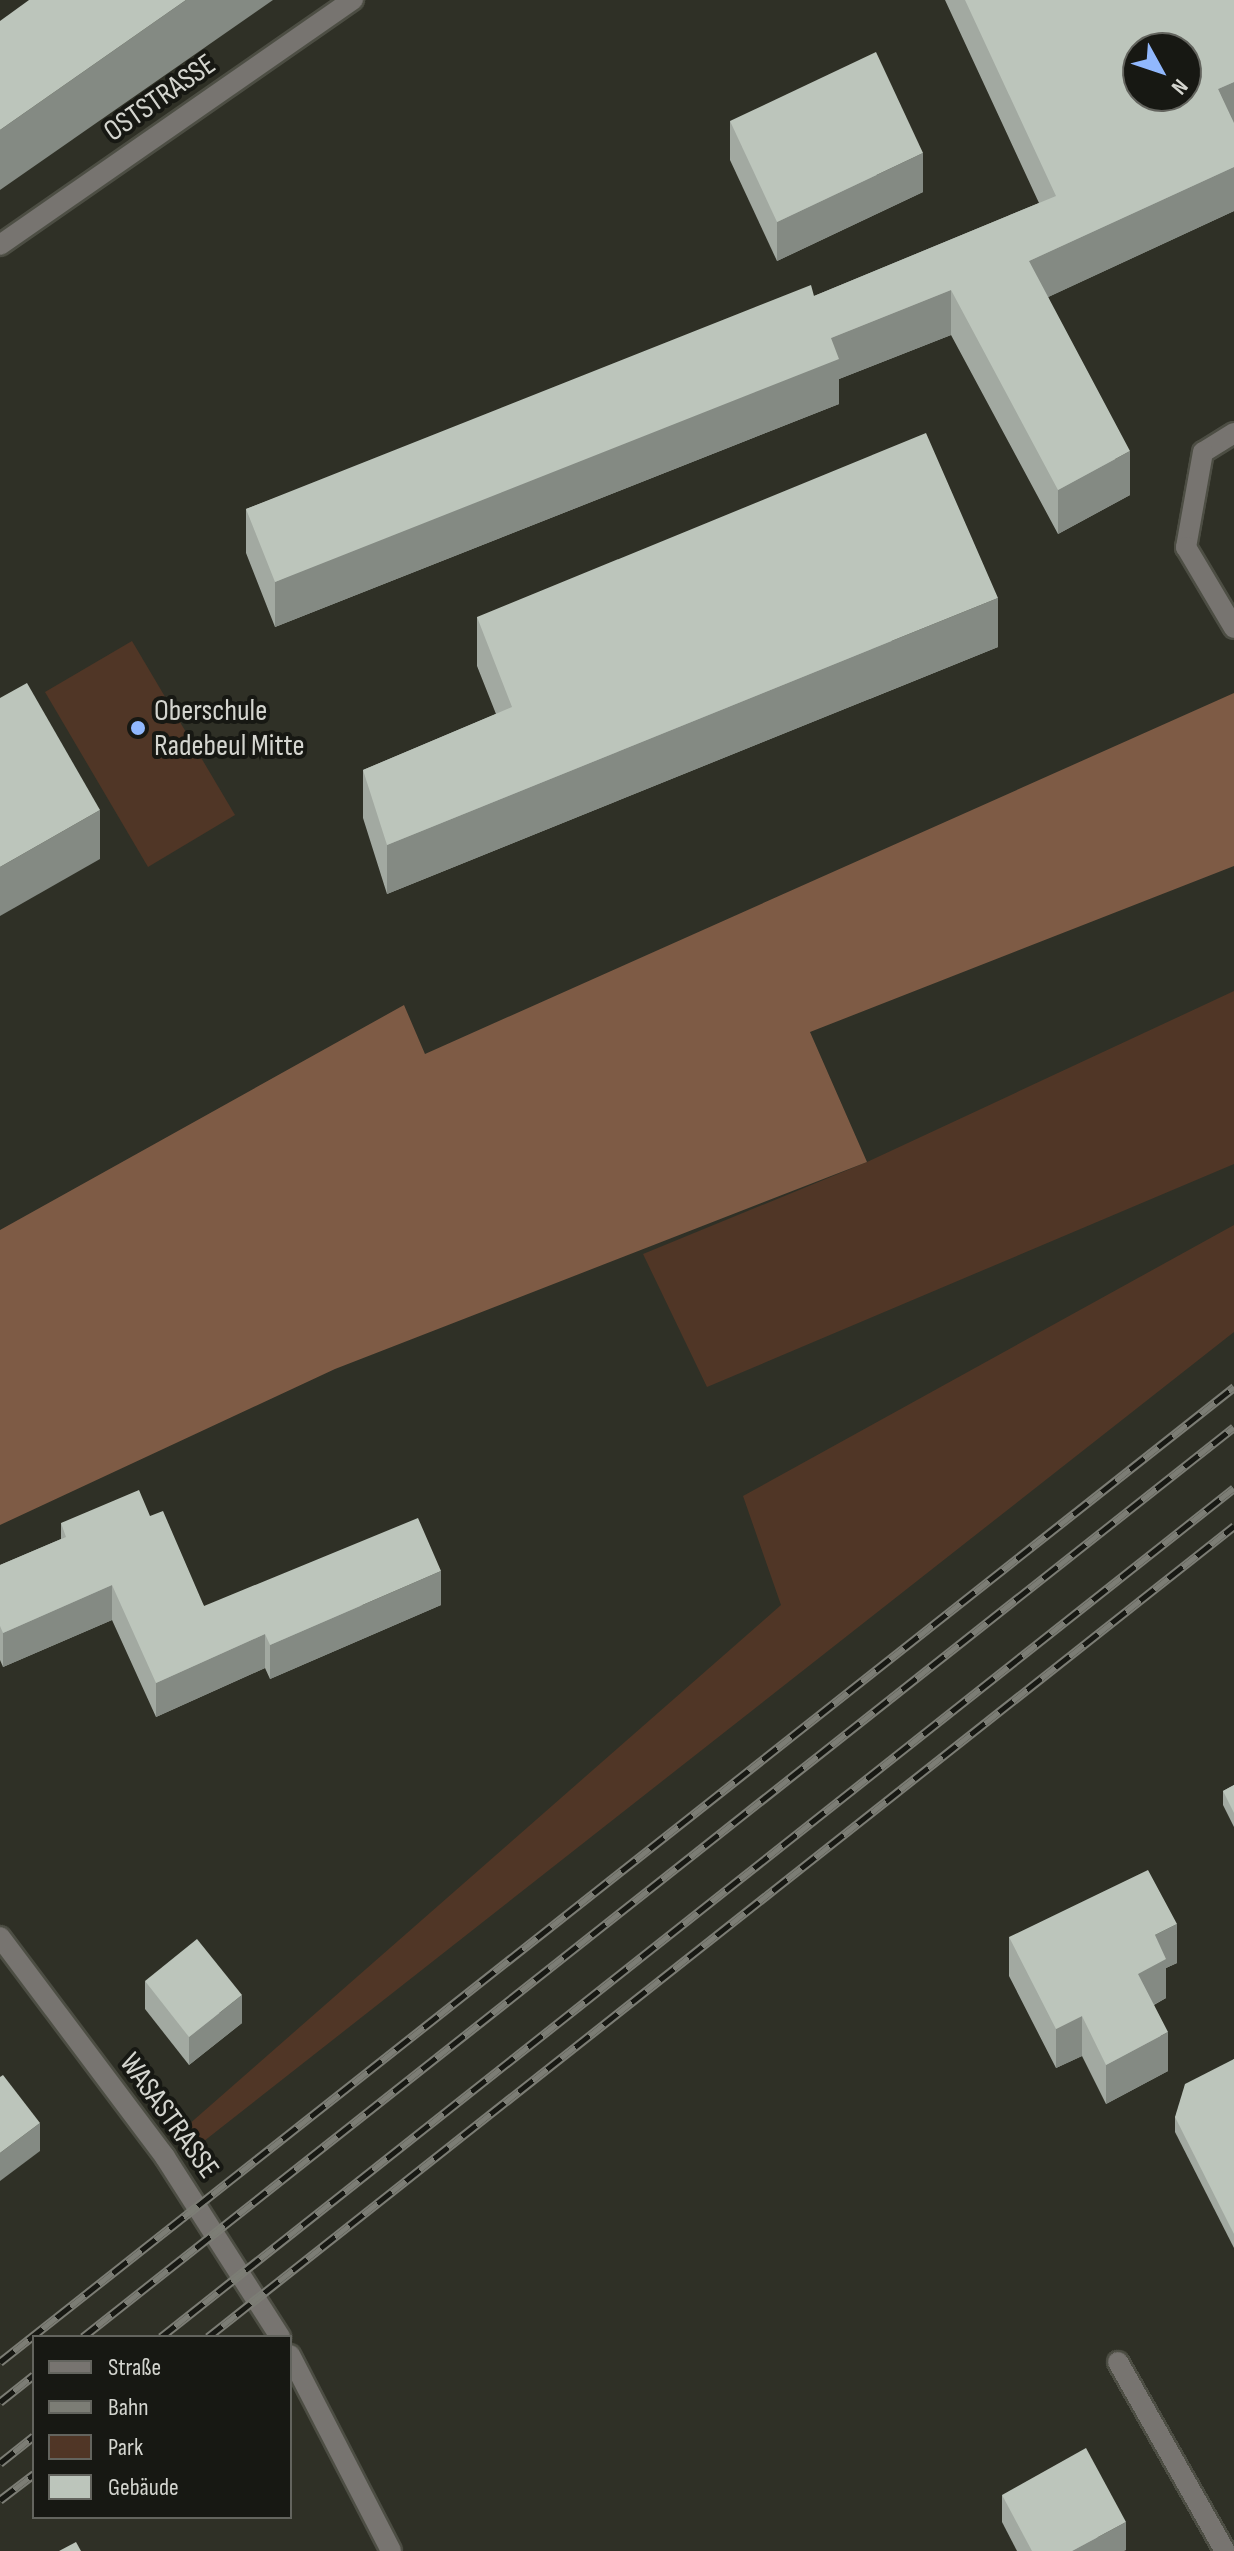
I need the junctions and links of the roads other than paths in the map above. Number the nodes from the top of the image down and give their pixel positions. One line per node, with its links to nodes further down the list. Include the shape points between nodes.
1 (353, 0): 2 (street, OSTSTRASSE)
2 (0, 245)
3 (1234, 433): 4 (street, via 1203,452 1186,547)
4 (1234, 628)
5 (0, 1937): 6 (street, WASASTRASSE, via 165,2157)
6 (279, 2335)
7 (292, 2359): 9 (street)
8 (1118, 2362): 10 (street)
9 (391, 2551)
10 (1225, 2551)

